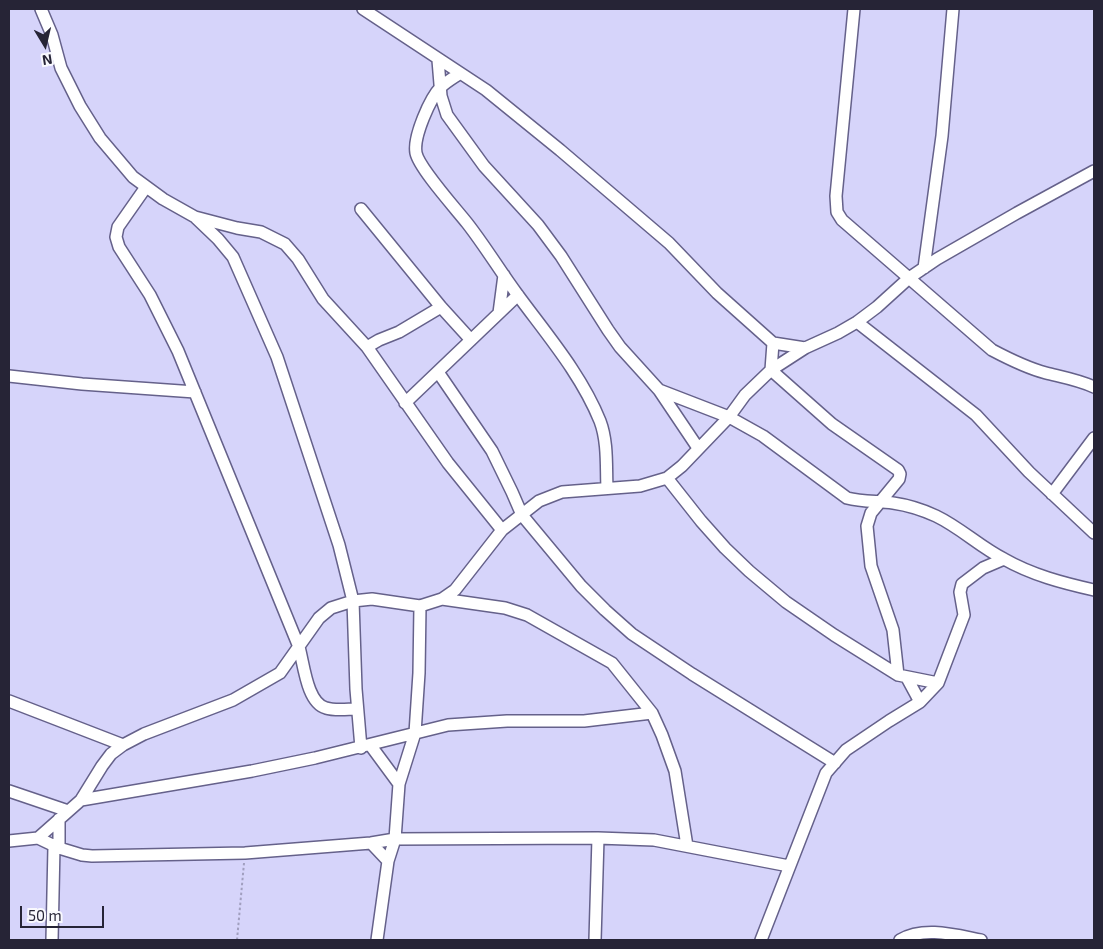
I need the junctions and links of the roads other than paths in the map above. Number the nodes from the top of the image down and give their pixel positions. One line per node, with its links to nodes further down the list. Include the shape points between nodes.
1 (41, 9): 9 (street, via 61,68 80,106 100,138 133,177)
2 (363, 9): 5 (street)
3 (854, 9): 14 (street, via 837,212 842,220)
4 (953, 9): 12 (street, via 942,136)
5 (438, 60): 6 (street); 7 (street)
6 (459, 74): 7 (street); 20 (street, via 486,90 669,243 716,293)
7 (440, 88): 13 (street, via 420,123 416,154); 27 (street, via 447,115 484,166 538,225 616,341)
8 (1094, 171): 12 (street)
9 (146, 187): 11 (street); 28 (street, via 118,226 116,237 150,295)
10 (361, 209): 16 (street)
11 (195, 217): 21 (street, via 261,232 285,244 323,299); 45 (street, via 232,257 277,356 339,545)
12 (924, 268): 14 (street)
13 (504, 276): 15 (street); 17 (street)
14 (909, 278): 18 (street); 26 (street, via 992,350 1044,372)
15 (518, 295): 17 (street); 34 (street, via 555,343 586,391 601,422 606,447)
16 (441, 307): 19 (street); 21 (street)
17 (500, 312): 19 (street)
18 (857, 322): 22 (street); 35 (street, via 976,415)
19 (471, 340): 24 (street)
20 (773, 343): 22 (street); 23 (street)
21 (367, 347): 29 (street)
22 (805, 348): 23 (street)
23 (771, 370): 30 (street, via 745,395); 36 (street, via 832,424 898,470 899,479)
24 (438, 372): 29 (street); 37 (street, via 492,451)
25 (9, 376): 28 (street)
26 (1094, 387)
27 (659, 390): 30 (street); 32 (street)
28 (195, 392): 47 (street)
29 (405, 403): 38 (street)
30 (729, 417): 32 (street); 36 (street, via 763,436 847,498)
31 (1094, 438): 35 (street)
32 (698, 448): 33 (street)
33 (667, 478): 34 (street, via 640,486); 48 (street, via 701,521 749,571 786,602)
34 (607, 488): 37 (street, via 562,492 540,501)
35 (1052, 494): 39 (street)
36 (880, 502): 40 (street, via 936,516); 48 (street, via 871,513 867,542 871,566 893,630)
37 (522, 515): 38 (street); 57 (street, via 581,586 632,634)
38 (502, 530): 44 (street, via 455,590)
39 (1094, 533)
40 (987, 549): 41 (street); 42 (street)
41 (1004, 560): 42 (street); 43 (street, via 1058,582)
42 (983, 568): 49 (street, via 962,584 960,592 964,615)
43 (1094, 590)
44 (442, 599): 46 (street); 53 (street, via 505,608 527,615 612,664)
45 (353, 601): 46 (street, via 372,599); 47 (street, via 331,608 319,618); 52 (street)
46 (420, 606): 54 (street)
47 (299, 647): 52 (street, via 312,698 318,705 328,709); 55 (street, via 280,672 233,700)
48 (902, 677): 49 (street); 51 (street)
49 (938, 683): 51 (street)
50 (9, 701): 55 (street)
51 (920, 702): 57 (street, via 846,750)
52 (358, 709): 56 (street)
53 (652, 713): 54 (street, via 584,721 458,725); 68 (street, via 675,771)
54 (415, 733): 56 (street); 58 (street)
55 (123, 745): 60 (street, via 111,754)
56 (366, 747): 58 (street); 60 (street, via 252,771)
57 (835, 763): 71 (street, via 826,773)
58 (399, 784): 65 (street)
59 (9, 791): 61 (street)
60 (80, 800): 61 (street)
61 (68, 811): 62 (street)
62 (59, 819): 63 (street); 69 (street)
63 (38, 838): 66 (street); 69 (street)
64 (598, 838): 65 (street); 68 (street, via 654,840); 74 (street)
65 (395, 839): 67 (street); 70 (street)
66 (9, 841)
67 (372, 843): 69 (street, via 245,853 92,856); 70 (street)
68 (687, 846): 71 (street)
69 (57, 847): 72 (street)
70 (388, 862): 73 (street)
71 (789, 866): 75 (street)
72 (52, 940)
73 (377, 940)
74 (595, 940)
75 (761, 940)
76 (900, 940): 77 (street, via 920,932)
77 (981, 940)

